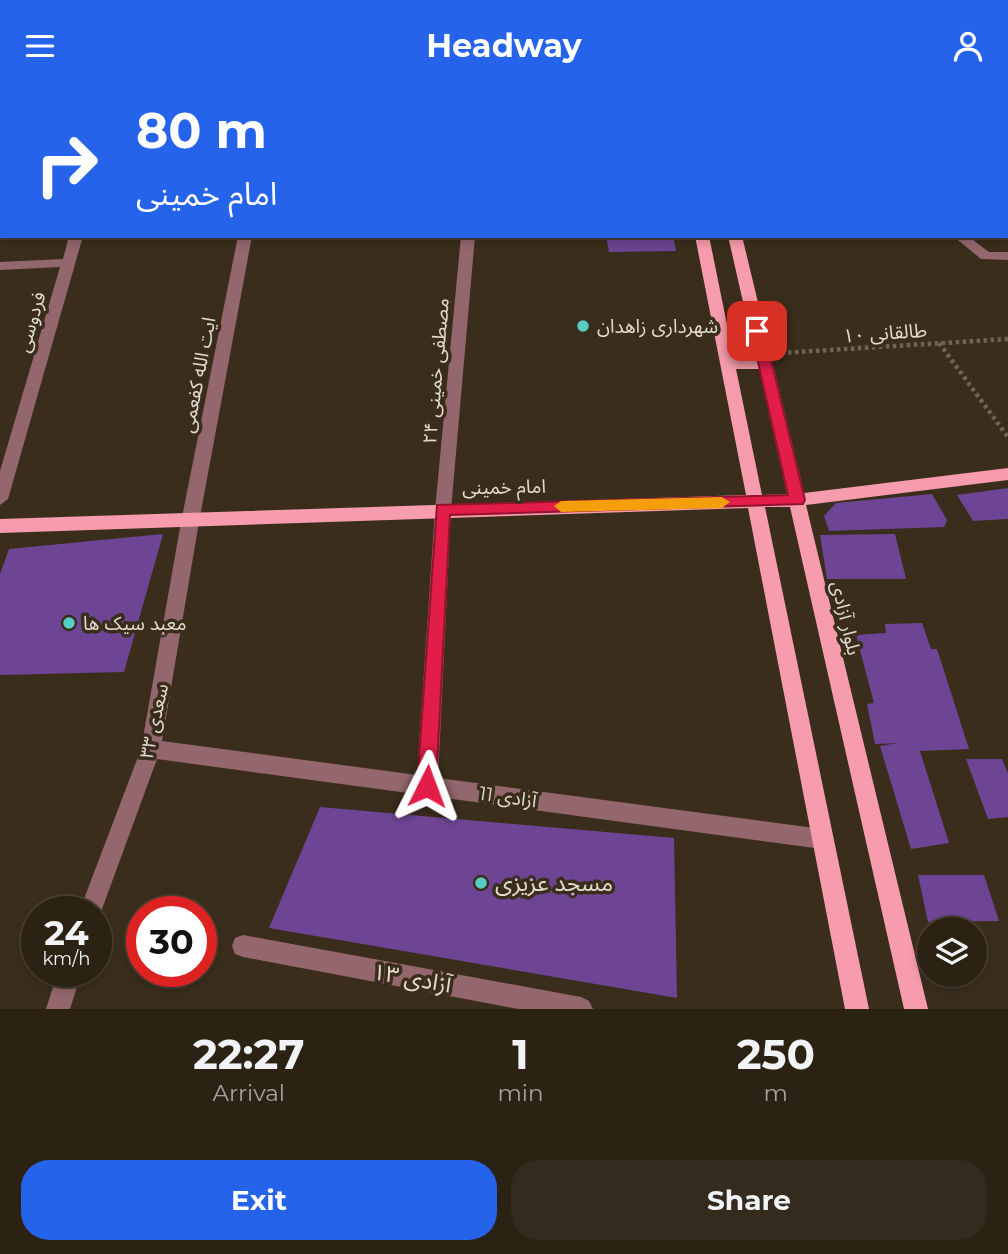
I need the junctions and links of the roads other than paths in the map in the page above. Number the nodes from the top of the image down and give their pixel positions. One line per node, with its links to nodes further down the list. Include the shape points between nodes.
1 (75, 238): 8 (street, فردوسی)
2 (245, 238): 17 (street, ایت الله کفعمی)
3 (468, 238): 16 (street, مصطفی خمینی ۲۴)
4 (702, 238): 11 (main road)
5 (735, 238): 10 (main road, بلوار آزادی)
6 (962, 238): 7 (street, via 986,256)
7 (1008, 256)
8 (68, 263): 9 (street); 13 (street, فردوسی)
9 (0, 266)
10 (764, 359): 11 (main road); 14 (main road, بلوار آزادی)
11 (727, 363): 15 (main road)
12 (1008, 474): 14 (main road, امام خمینی)
13 (0, 499)
14 (797, 500): 15 (main road, امام خمینی); 28 (main road, بلوار آزادی)
15 (755, 501): 16 (main road, امام خمینی); 21 (main road)
16 (443, 510): 17 (main road, امام خمینی); 20 (street, مصطفی خمینی ۲۴)
17 (190, 521): 18 (main road, امام خمینی); 19 (street, سعدی ۳۳)
18 (0, 526)
19 (151, 749): 20 (street, آزادی 11); 22 (street, سعدی ۳۳)
20 (427, 786): 21 (street, آزادی 11)
21 (822, 839): 27 (main road)
22 (96, 896)
23 (243, 946): 26 (street, آزادی ۱۳)
24 (65, 987): 25 (street)
25 (58, 1009)
26 (582, 1009)
27 (857, 1009)
28 (916, 1009)

